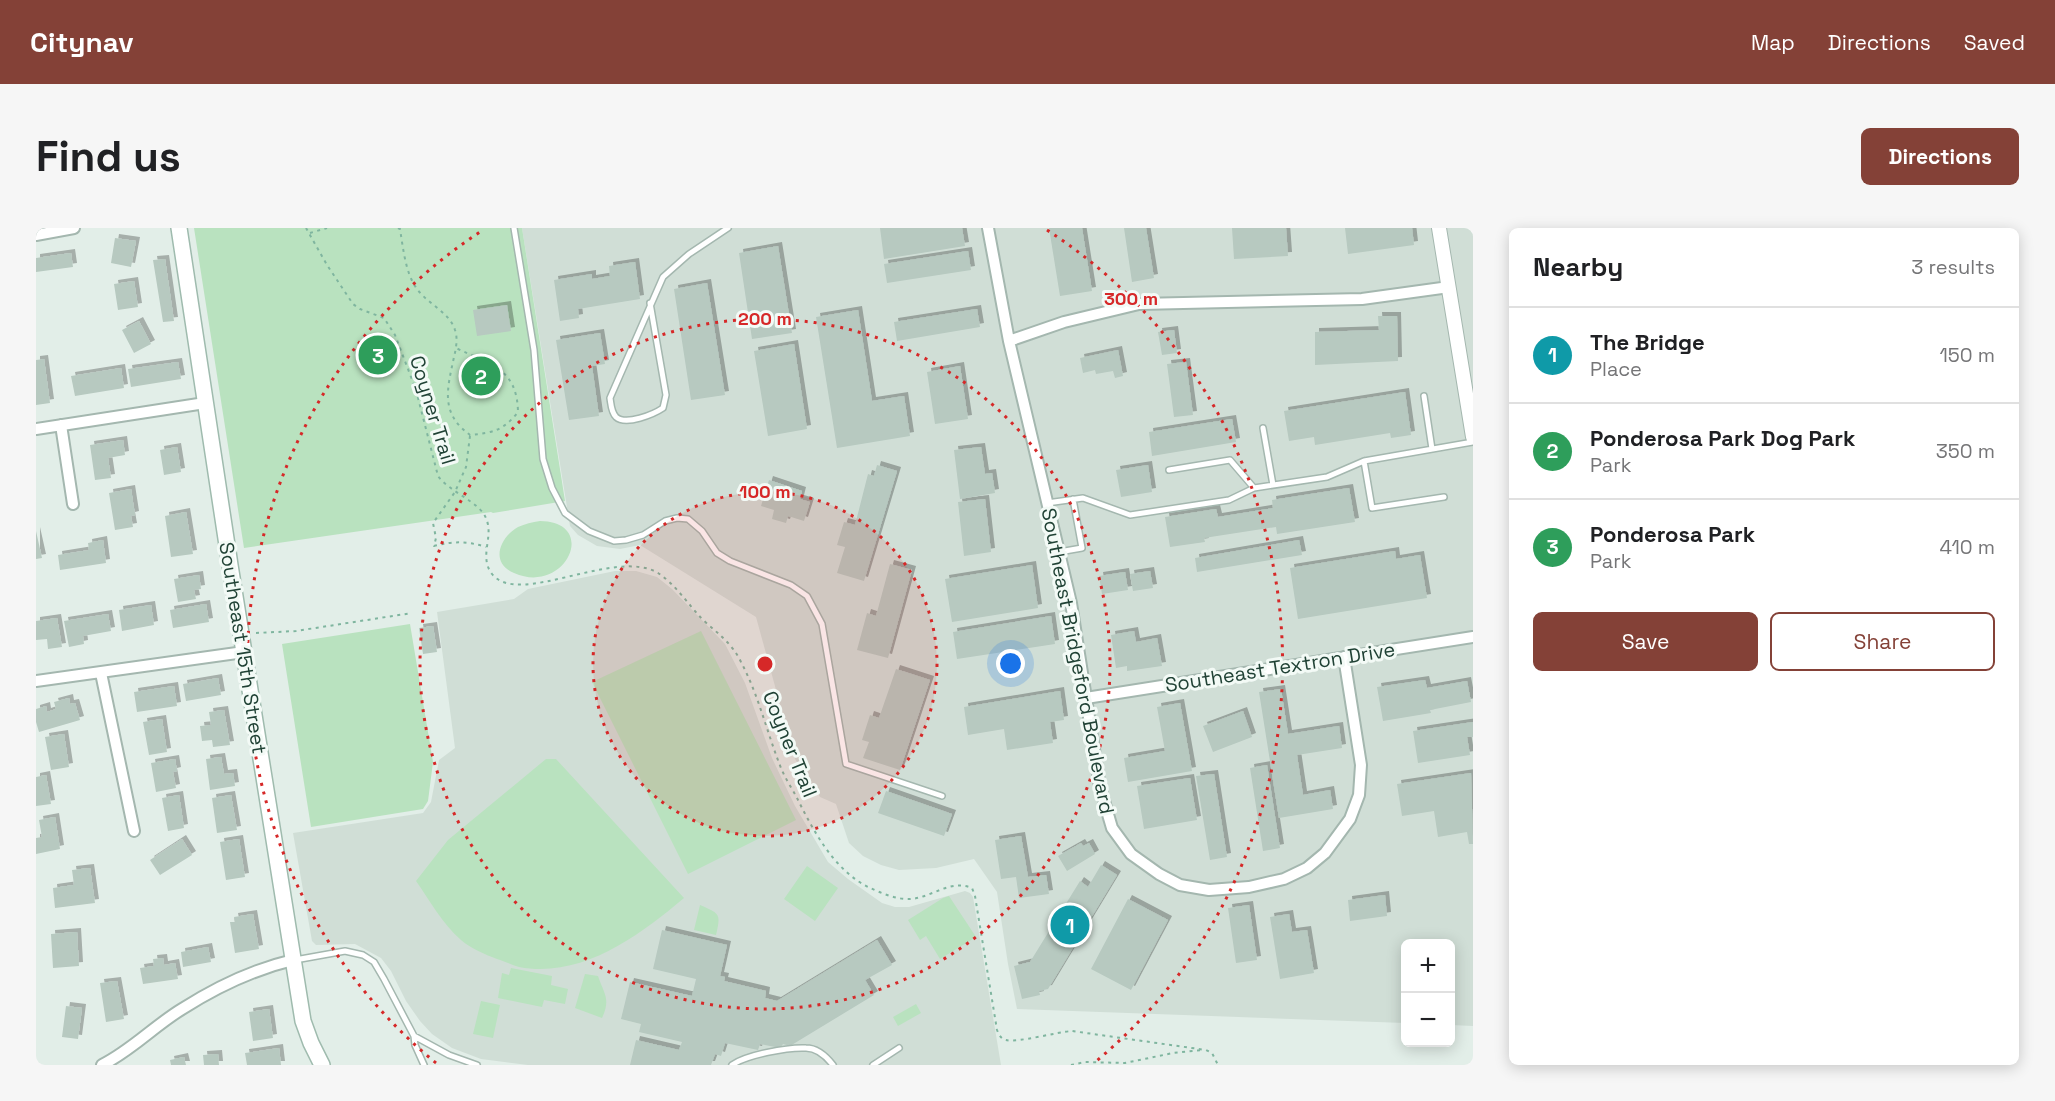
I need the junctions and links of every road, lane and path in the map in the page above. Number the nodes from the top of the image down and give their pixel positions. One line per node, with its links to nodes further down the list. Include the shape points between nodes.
1 (74, 228): 10 (street)
2 (179, 228): 18 (main road, Southeast 15th Street)
3 (306, 228): 11 (path, Coyner Trail)
4 (327, 228): 11 (path)
5 (399, 228): 15 (path, via 415,287 448,319 455,330)
6 (514, 228): 45 (lane, via 534,350 543,459 565,513 589,531 614,541 643,535 665,521 688,519 717,553 791,585 807,596 822,624 846,764)
7 (728, 228): 13 (lane, via 663,277)
8 (988, 228): 14 (street, Southeast Bridgeford Boulevard)
9 (1439, 228): 12 (street)
10 (36, 234)
11 (309, 234): 30 (path, Coyner Trail, via 353,304 384,318 395,335 416,390 438,476)
12 (1449, 287): 14 (street, via 1362,299 1139,304 1064,322); 16 (street)
13 (650, 303): 13 (lane, via 610,398 617,418 624,420 652,416 663,408 666,395)
14 (1009, 341): 33 (street, Southeast Bridgeford Boulevard)
15 (456, 348): 22 (path, via 447,390 451,416); 22 (path, via 507,374 518,395 518,412 507,426)
16 (1469, 381): 23 (street)
17 (1424, 396): 25 (lane)
18 (205, 403): 19 (street); 40 (main road, Southeast 15th Street)
19 (61, 425): 21 (street); 34 (street)
20 (1263, 428): 28 (lane)
21 (36, 429)
22 (470, 435): 30 (path, via 466,467)
23 (1473, 437)
24 (1473, 442): 25 (lane)
25 (1432, 449): 26 (lane)
26 (1364, 461): 28 (lane, via 1327,477); 31 (lane, via 1372,508)
27 (1169, 470): 29 (lane, via 1230,460)
28 (1273, 485): 29 (lane)
29 (1254, 488): 32 (lane, via 1228,500 1130,515 1083,498)
30 (455, 492): 35 (path, Coyner Trail, via 485,516); 35 (path, via 433,523 434,546 452,541)
31 (1444, 497)
32 (1073, 499): 33 (lane); 36 (lane, via 1082,548)
33 (1047, 503): 36 (street, Southeast Bridgeford Boulevard)
34 (73, 504)
35 (486, 548): 50 (path, Coyner Trail, via 492,574 505,583 526,585 606,568 640,567 658,573 674,588 729,642 741,662 764,712 782,768 823,844 838,863 866,886 901,899 913,899 953,885 972,888 998,1030 1005,1040 1072,1030)
36 (1059, 552): 44 (street, Southeast Bridgeford Boulevard)
37 (412, 613): 38 (path, via 296,631)
38 (256, 633)
39 (1473, 637): 41 (street, Southeast Textron Drive)
40 (244, 652): 42 (street); 47 (main road, Southeast 15th Street)
41 (1344, 657): 44 (street, Southeast Textron Drive); 44 (street, Southeast Bridgeford Boulevard, via 1361,765 1359,795 1350,819 1325,854 1307,868 1284,879 1249,887 1209,890 1180,885 1131,854 1112,828 1100,787)
42 (101, 673): 43 (street); 46 (street)
43 (36, 681)
44 (1086, 698)
45 (942, 796)
46 (134, 831)
47 (293, 960): 48 (lane, via 345,951 363,955 374,962); 51 (street, via 276,964 181,1009 120,1056); 52 (main road, Southeast 15th Street, via 303,1021)
48 (414, 1036): 53 (lane); 54 (lane)
49 (899, 1048): 57 (lane)
50 (1206, 1050): 58 (path, via 1125,1063); 59 (path)
51 (102, 1065)
52 (322, 1065)
53 (424, 1065)
54 (477, 1065)
55 (732, 1065): 56 (lane, via 750,1056 806,1048 818,1051)
56 (833, 1065)
57 (873, 1065)
58 (1071, 1065)
59 (1218, 1065)

